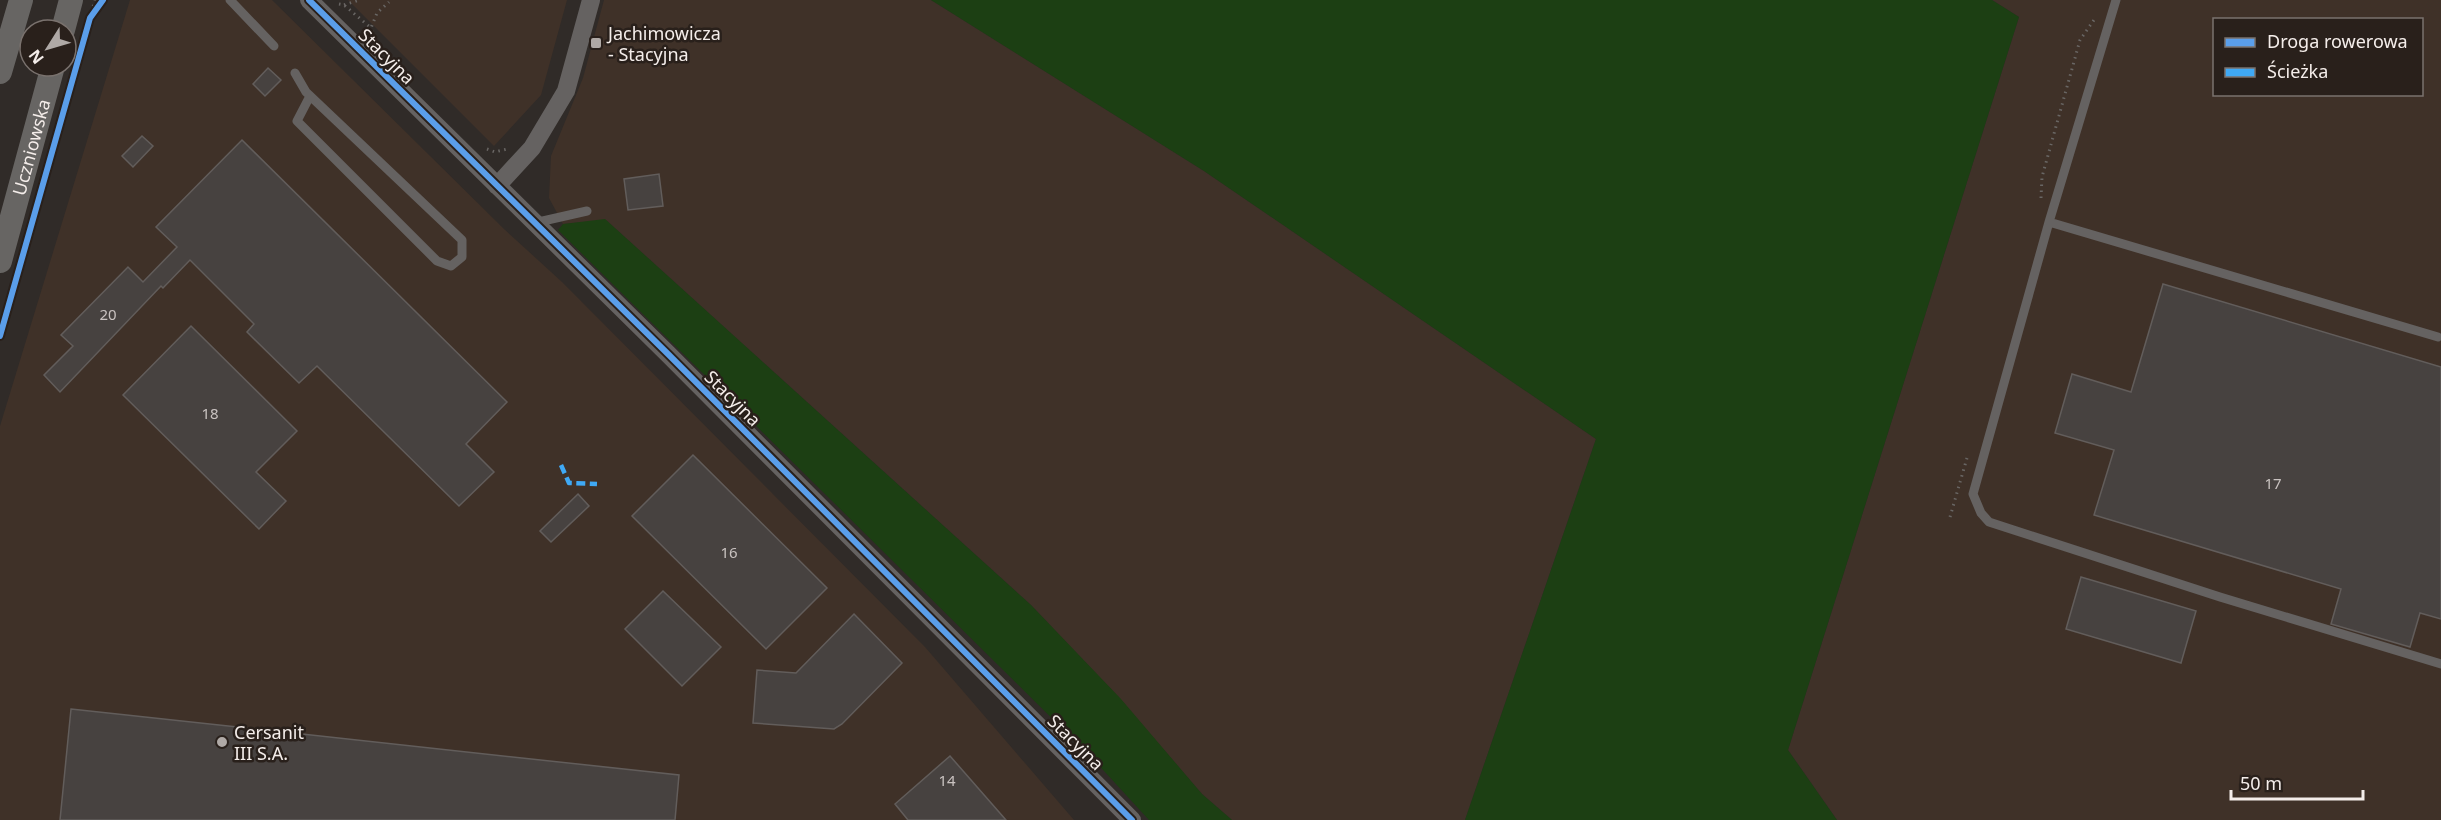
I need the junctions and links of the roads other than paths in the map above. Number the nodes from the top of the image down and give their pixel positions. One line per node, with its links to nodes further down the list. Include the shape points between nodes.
1 (21, 0): 9 (main road)
2 (71, 0): 7 (main road)
3 (230, 0): 8 (lane)
4 (309, 0): 13 (street, Stacyjna)
5 (591, 0): 13 (street, via 566,91 532,148)
6 (2116, 0): 15 (lane)
7 (66, 18)
8 (274, 45)
9 (0, 72)
10 (295, 73): 12 (lane)
11 (50, 78): 17 (main road, Uczniowska)
12 (310, 96): 12 (lane, via 462,240 462,257 451,266 437,261 297,121)
13 (496, 186): 16 (street, Stacyjna)
14 (587, 211): 16 (lane)
15 (2049, 222): 18 (lane); 19 (lane, via 1973,494 1981,513 1989,522)
16 (534, 223): 20 (street, Stacyjna)
17 (0, 261)
18 (2438, 337)
19 (2441, 664)
20 (1132, 820)

